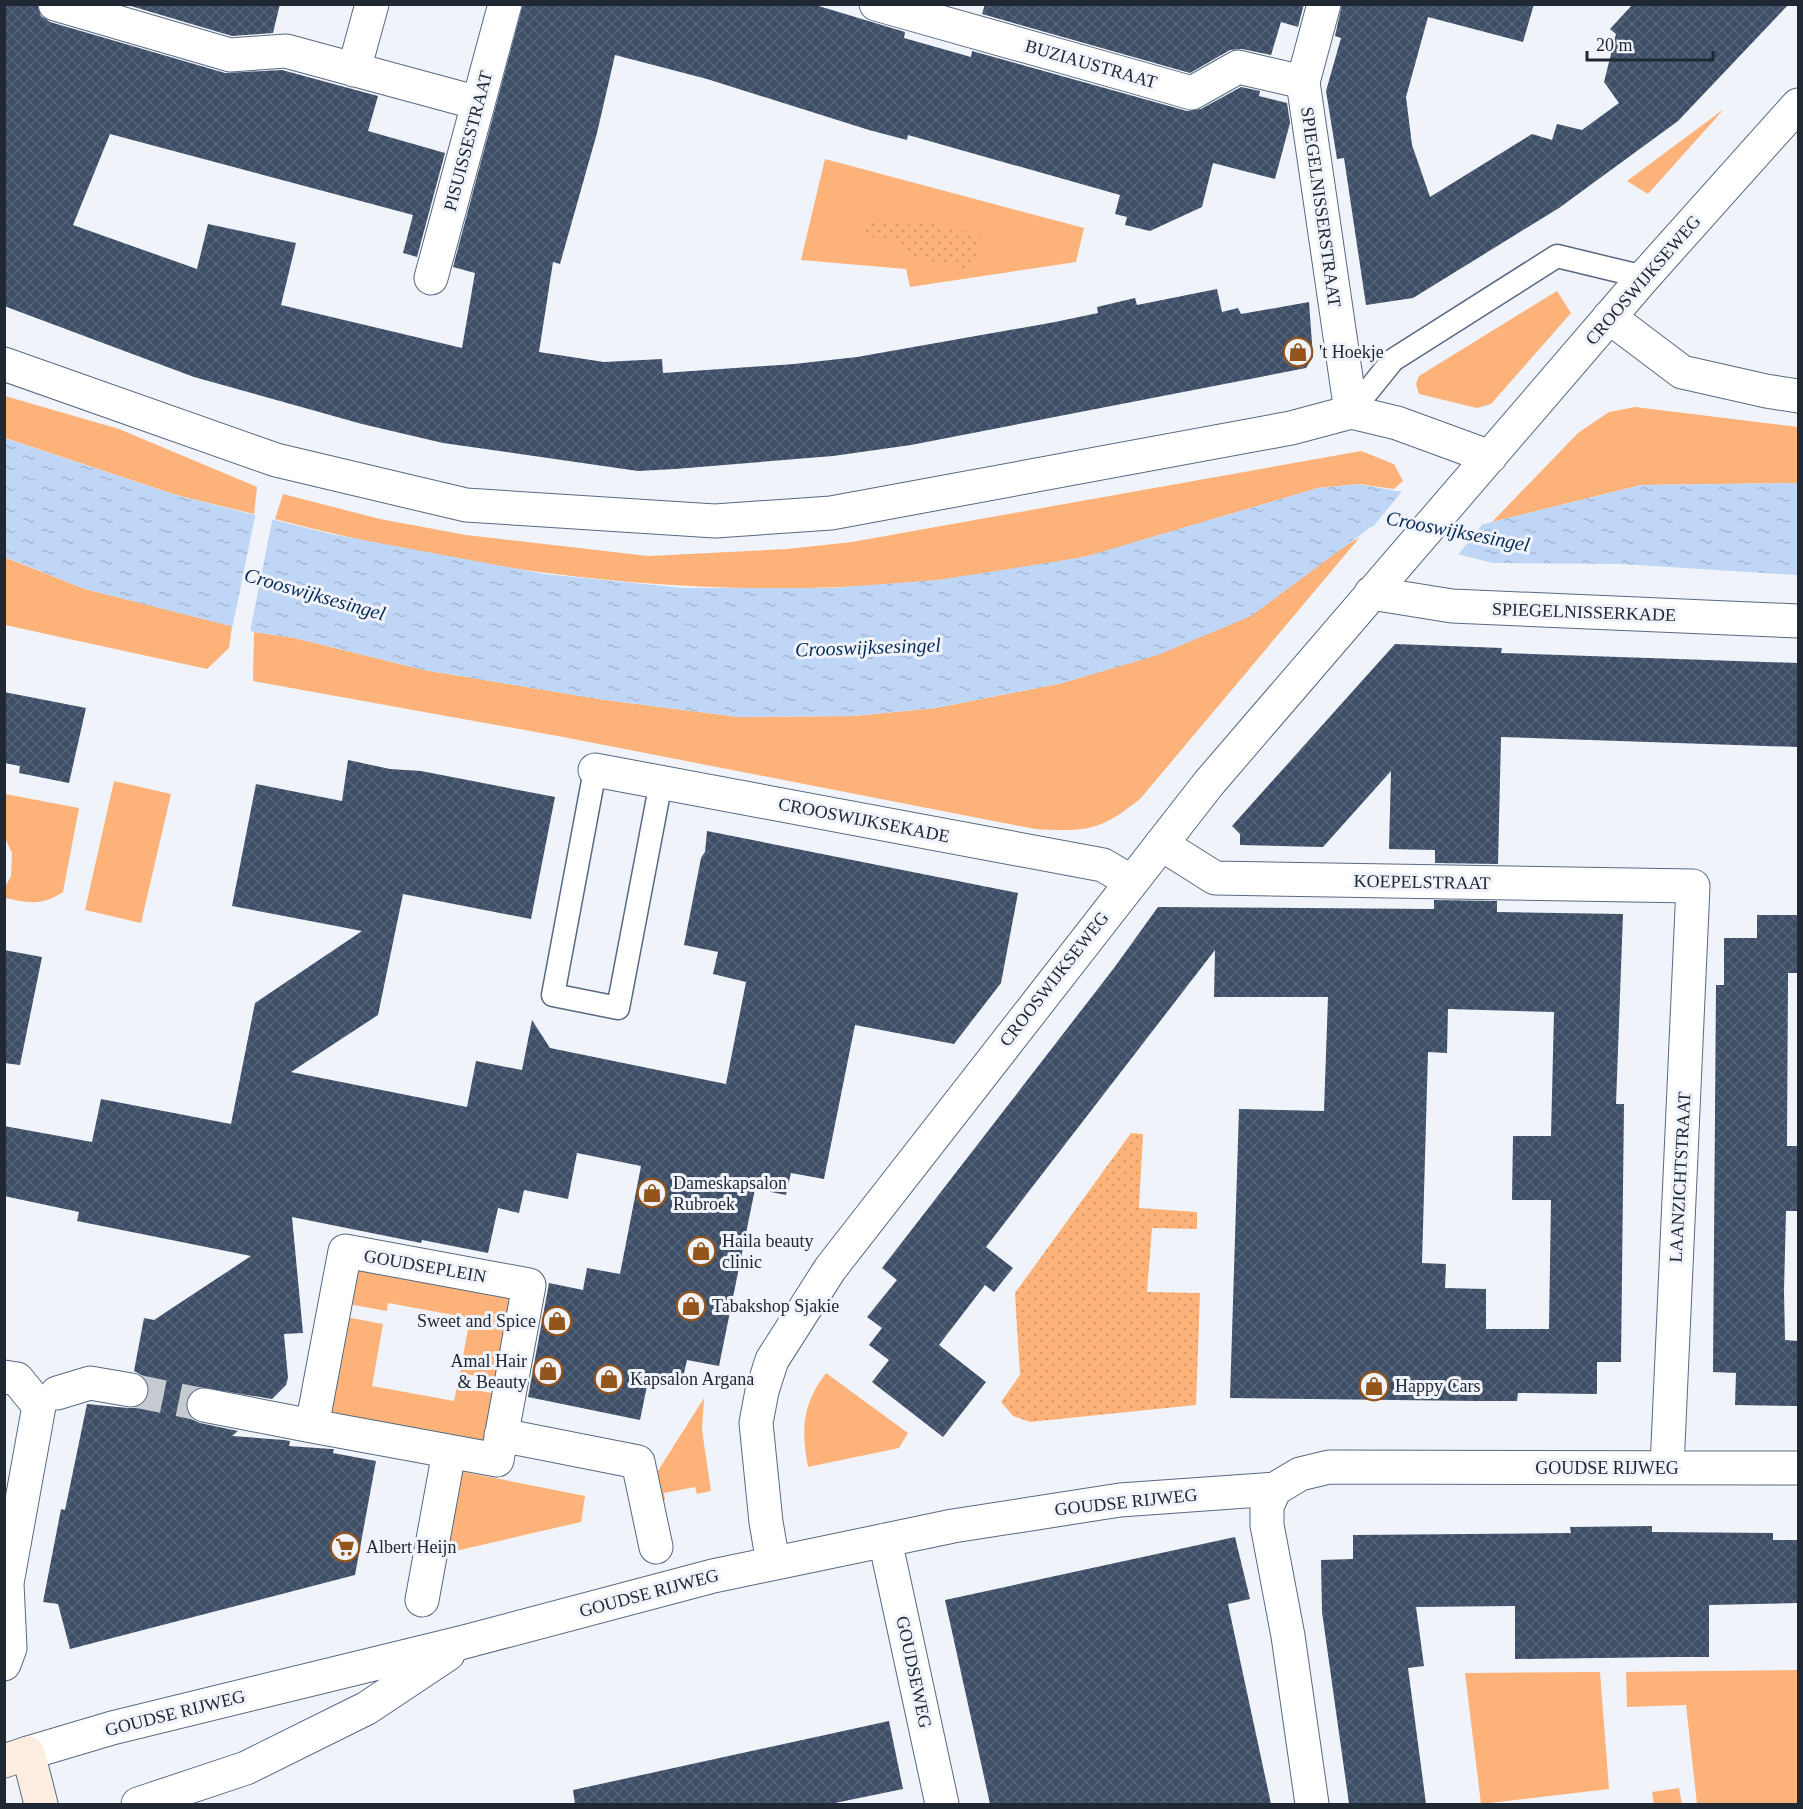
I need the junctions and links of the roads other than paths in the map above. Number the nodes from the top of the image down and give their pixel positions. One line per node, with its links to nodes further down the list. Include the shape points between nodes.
1 (55, 4): 6 (street, via 230,55 286,51)
2 (372, 4): 6 (street)
3 (505, 4): 8 (street, PISUISSESTRAAT)
4 (876, 4): 7 (street, BUZIAUSTRAAT, via 1192,93 1238,67)
5 (1324, 4): 7 (street, SPIEGELNISSERSTRAAT)
6 (354, 70): 8 (street)
7 (1303, 82): 15 (street, SPIEGELNISSERSTRAAT)
8 (478, 103): 11 (street, PISUISSESTRAAT)
9 (1798, 105): 10 (street, CROOSWIJKSEWEG)
10 (1644, 277): 12 (street, CROOSWIJKSEWEG); 15 (lane, via 1557,256 1393,360)
11 (431, 278)
12 (1609, 318): 14 (street, via 1682,372); 16 (street, CROOSWIJKSEWEG)
13 (4, 364): 15 (street, via 276,460 466,505 715,521 831,513 1291,428)
14 (1798, 396)
15 (1351, 412): 16 (street, via 1397,423)
16 (1490, 458): 17 (street, CROOSWIJKSEWEG)
17 (1371, 593): 18 (street, SPIEGELNISSERKADE, via 1452,606); 21 (street, CROOSWIJKSEWEG)
18 (1798, 621)
19 (595, 770): 20 (street, CROOSWIJKSEKADE); 20 (lane, via 554,995 618,1008)
20 (661, 782): 22 (street, CROOSWIJKSEKADE, via 1103,865)
21 (1161, 844): 22 (street, CROOSWIJKSEWEG); 23 (street, KOEPELSTRAAT, via 1215,878)
22 (1130, 881): 36 (street, CROOSWIJKSEWEG, via 830,1269 772,1360 756,1423)
23 (1693, 886): 32 (street, LAANZICHTSTRAAT)
24 (4, 1377): 26 (street, via 17,1379)
25 (131, 1390): 26 (street, via 90,1383)
26 (48, 1399): 39 (street, via 7,1583 10,1648)
27 (204, 1405): 28 (street, GOUDSEPLEIN)
28 (312, 1426): 29 (street, GOUDSEPLEIN, via 345,1251 529,1285); 30 (street, GOUDSEPLEIN)
29 (501, 1435): 30 (street, GOUDSEPLEIN, via 497,1460); 35 (street, via 638,1462)
30 (449, 1452): 37 (street)
31 (1798, 1467): 32 (street, GOUDSE RIJWEG)
32 (1667, 1468): 33 (street, GOUDSE RIJWEG, via 1329,1467 1300,1474)
33 (1275, 1489): 34 (street, GOUDSE RIJWEG, via 1120,1500); 44 (street, via 1267,1506 1267,1525 1288,1636)
34 (885, 1540): 36 (street, GOUDSE RIJWEG); 43 (street, GOUDSEWEG)
35 (656, 1547)
36 (773, 1563): 38 (street, GOUDSE RIJWEG)
37 (422, 1600)
38 (464, 1642): 40 (street, GOUDSE RIJWEG, via 112,1728); 42 (street, GOUDSE RIJWEG, via 367,1708 246,1768)
39 (4, 1664)
40 (16, 1757): 41 (street)
41 (41, 1804)
42 (138, 1804)
43 (942, 1804)
44 (1312, 1804)

